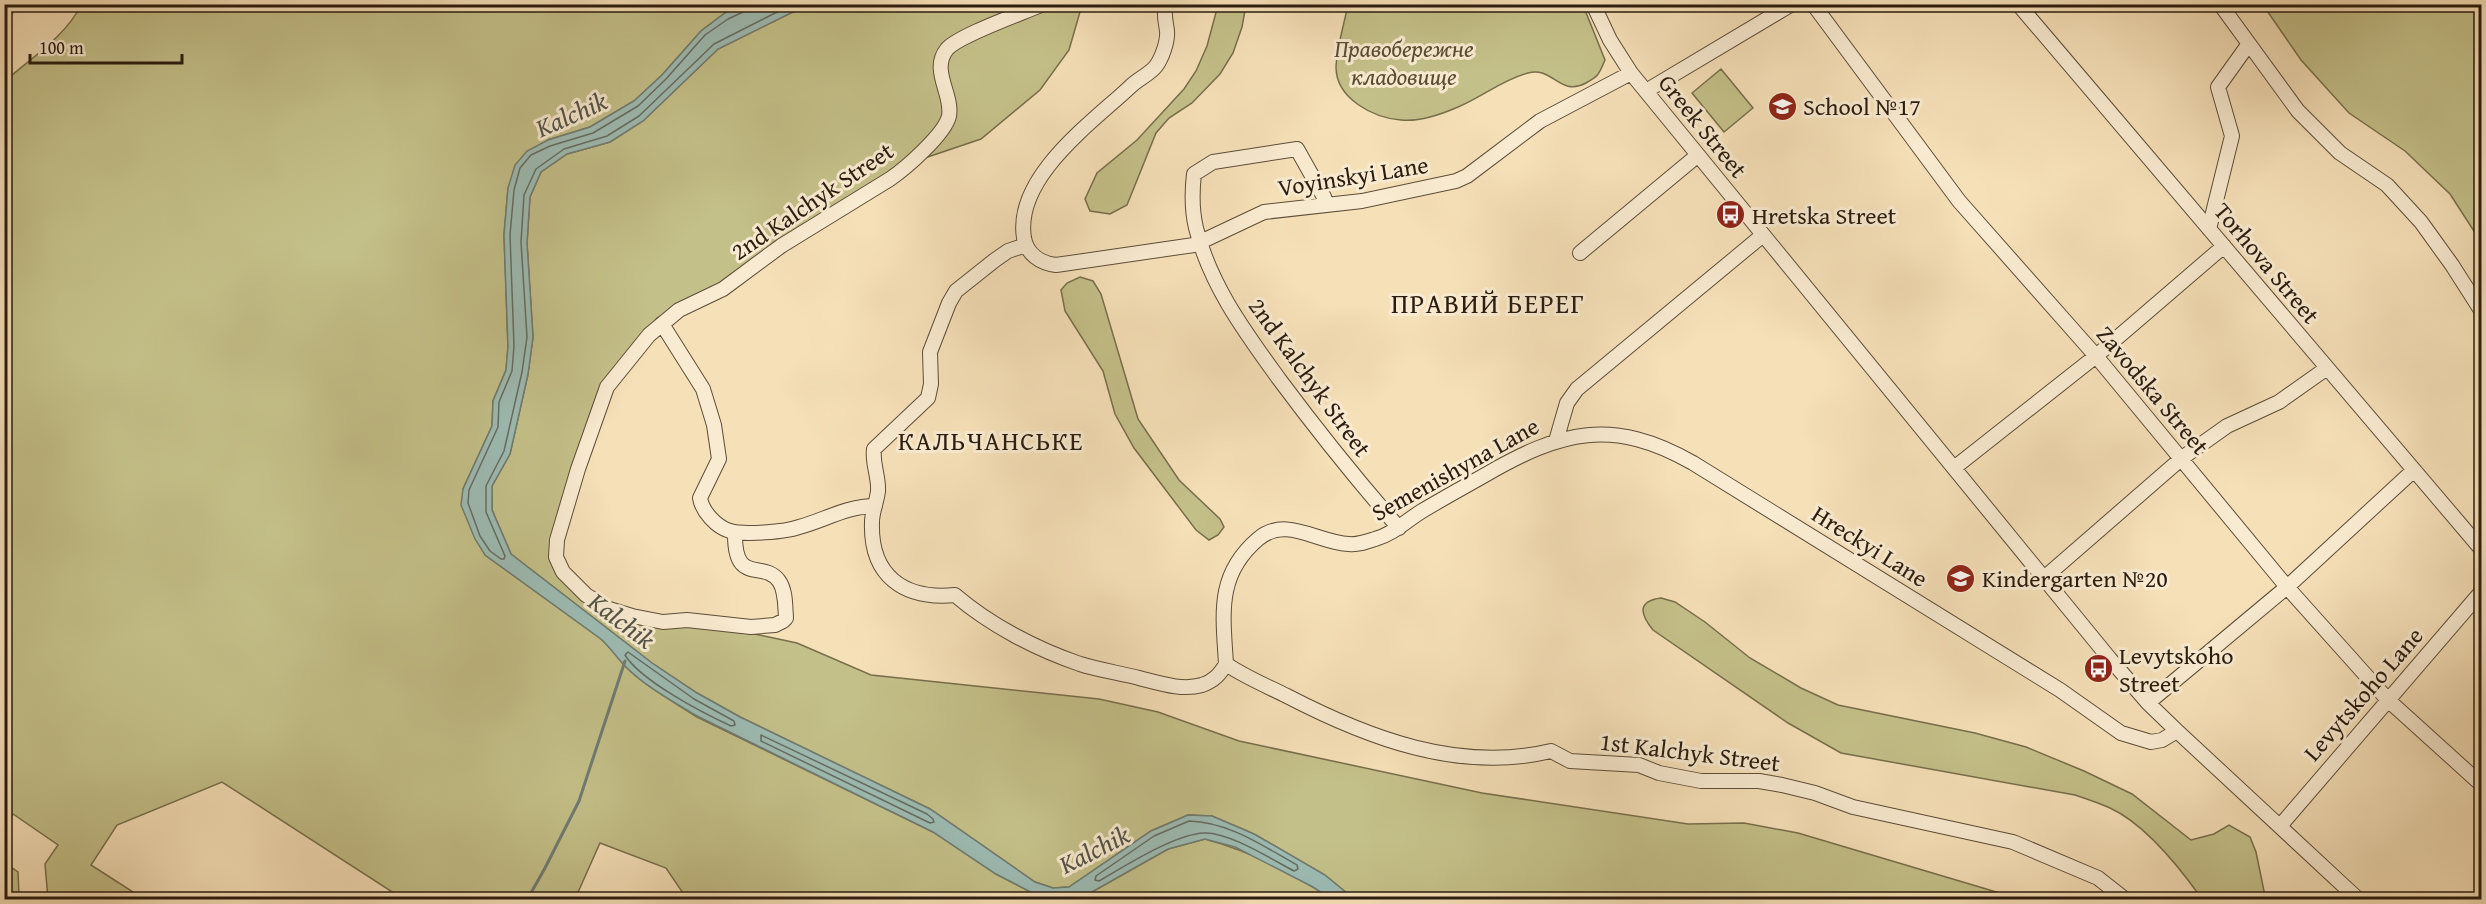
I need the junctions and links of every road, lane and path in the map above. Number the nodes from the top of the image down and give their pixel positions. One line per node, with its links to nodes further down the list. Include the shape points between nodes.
1 (11, 4): 9 (street)
2 (1043, 4): 22 (street, 2nd Kalchyk Street, via 947,50 941,66 948,119 906,167 781,246 723,289 679,309)
3 (1166, 4): 18 (street, via 1167,34 1156,67 1076,135 1042,176 1023,222)
4 (1593, 4): 11 (street, Greek Street)
5 (1792, 4): 12 (street)
6 (1813, 4): 23 (street, Zavodska Street, via 1959,201)
7 (2018, 4): 15 (street, Torhova Street)
8 (2220, 4): 10 (street)
9 (4, 11)
10 (2248, 45): 15 (street, via 2218,87 2232,136); 21 (street, via 2298,111 2340,153 2387,186 2421,222)
11 (1631, 73): 12 (street, Greek Street); 14 (street, Voyinskyi Lane, via 1540,121 1456,181 1362,201)
12 (1646, 90): 13 (street, Greek Street)
13 (1698, 155): 16 (street, Greek Street); 20 (street)
14 (1326, 204): 17 (street, Voyinskyi Lane, via 1258,214); 17 (street, 2nd Kalchyk Street, via 1297,149 1213,162 1194,174 1194,208)
15 (2209, 229): 19 (street, Torhova Street)
16 (1763, 235): 25 (street, Semenishyna Lane, via 1577,389 1567,403); 27 (street)
17 (1201, 242): 18 (street, via 1056,265 1035,257); 30 (street, 2nd Kalchyk Street, via 1224,297 1266,361)
18 (1026, 245): 29 (street, via 1008,251 970,278 948,303 930,352 928,398 874,449 878,485)
19 (2224, 246): 23 (street); 24 (street, Torhova Street)
20 (1580, 253)
21 (2481, 312)
22 (662, 324): 31 (street, via 703,389 714,425 719,459 701,502 714,520); 31 (street, 2nd Kalchyk Street, via 640,344 607,387 575,479 557,540 556,557 567,577 586,595 621,613 663,622 687,620 752,627 780,623 786,618 780,583 775,577 741,563 735,548)
23 (2097, 356): 26 (street, Zavodska Street); 27 (street)
24 (2327, 368): 26 (street, via 2279,402 2227,426); 28 (street, Torhova Street)
25 (1556, 441): 30 (street, Semenishyna Lane, via 1513,459); 39 (street, Hreckyi Lane, via 1615,436 1672,452 2060,690 2121,733 2151,742)
26 (2182, 458): 33 (street); 34 (street, Zavodska Street)
27 (1954, 468): 33 (street)
28 (2414, 470): 32 (street, Torhova Street); 34 (street)
29 (875, 506): 31 (street, via 852,508 784,531); 36 (street, via 873,542 880,565 889,579 910,591 955,595 987,619 1057,655 1164,684 1201,685 1215,678)
30 (1399, 528): 36 (street, Semenishyna Lane, via 1358,544 1284,528 1258,539 1227,584 1222,608)
31 (735, 532)
32 (2481, 550)
33 (2044, 578): 38 (street)
34 (2287, 586): 37 (street, Zavodska Street); 38 (street)
35 (2481, 591): 37 (street, Levytskoho Lane)
36 (1227, 664): 42 (street, 1st Kalchyk Street, via 1306,706 1394,743 1492,758 1551,751 1570,761 1639,765 1701,781 1782,785 1863,810 2013,842 2098,878)
37 (2388, 700): 40 (street, Zavodska Street); 41 (street, Levytskoho Lane)
38 (2148, 703): 39 (street)
39 (2177, 731): 41 (street)
40 (2481, 785)
41 (2280, 826): 43 (street)
42 (2126, 900)
43 (2359, 900)

